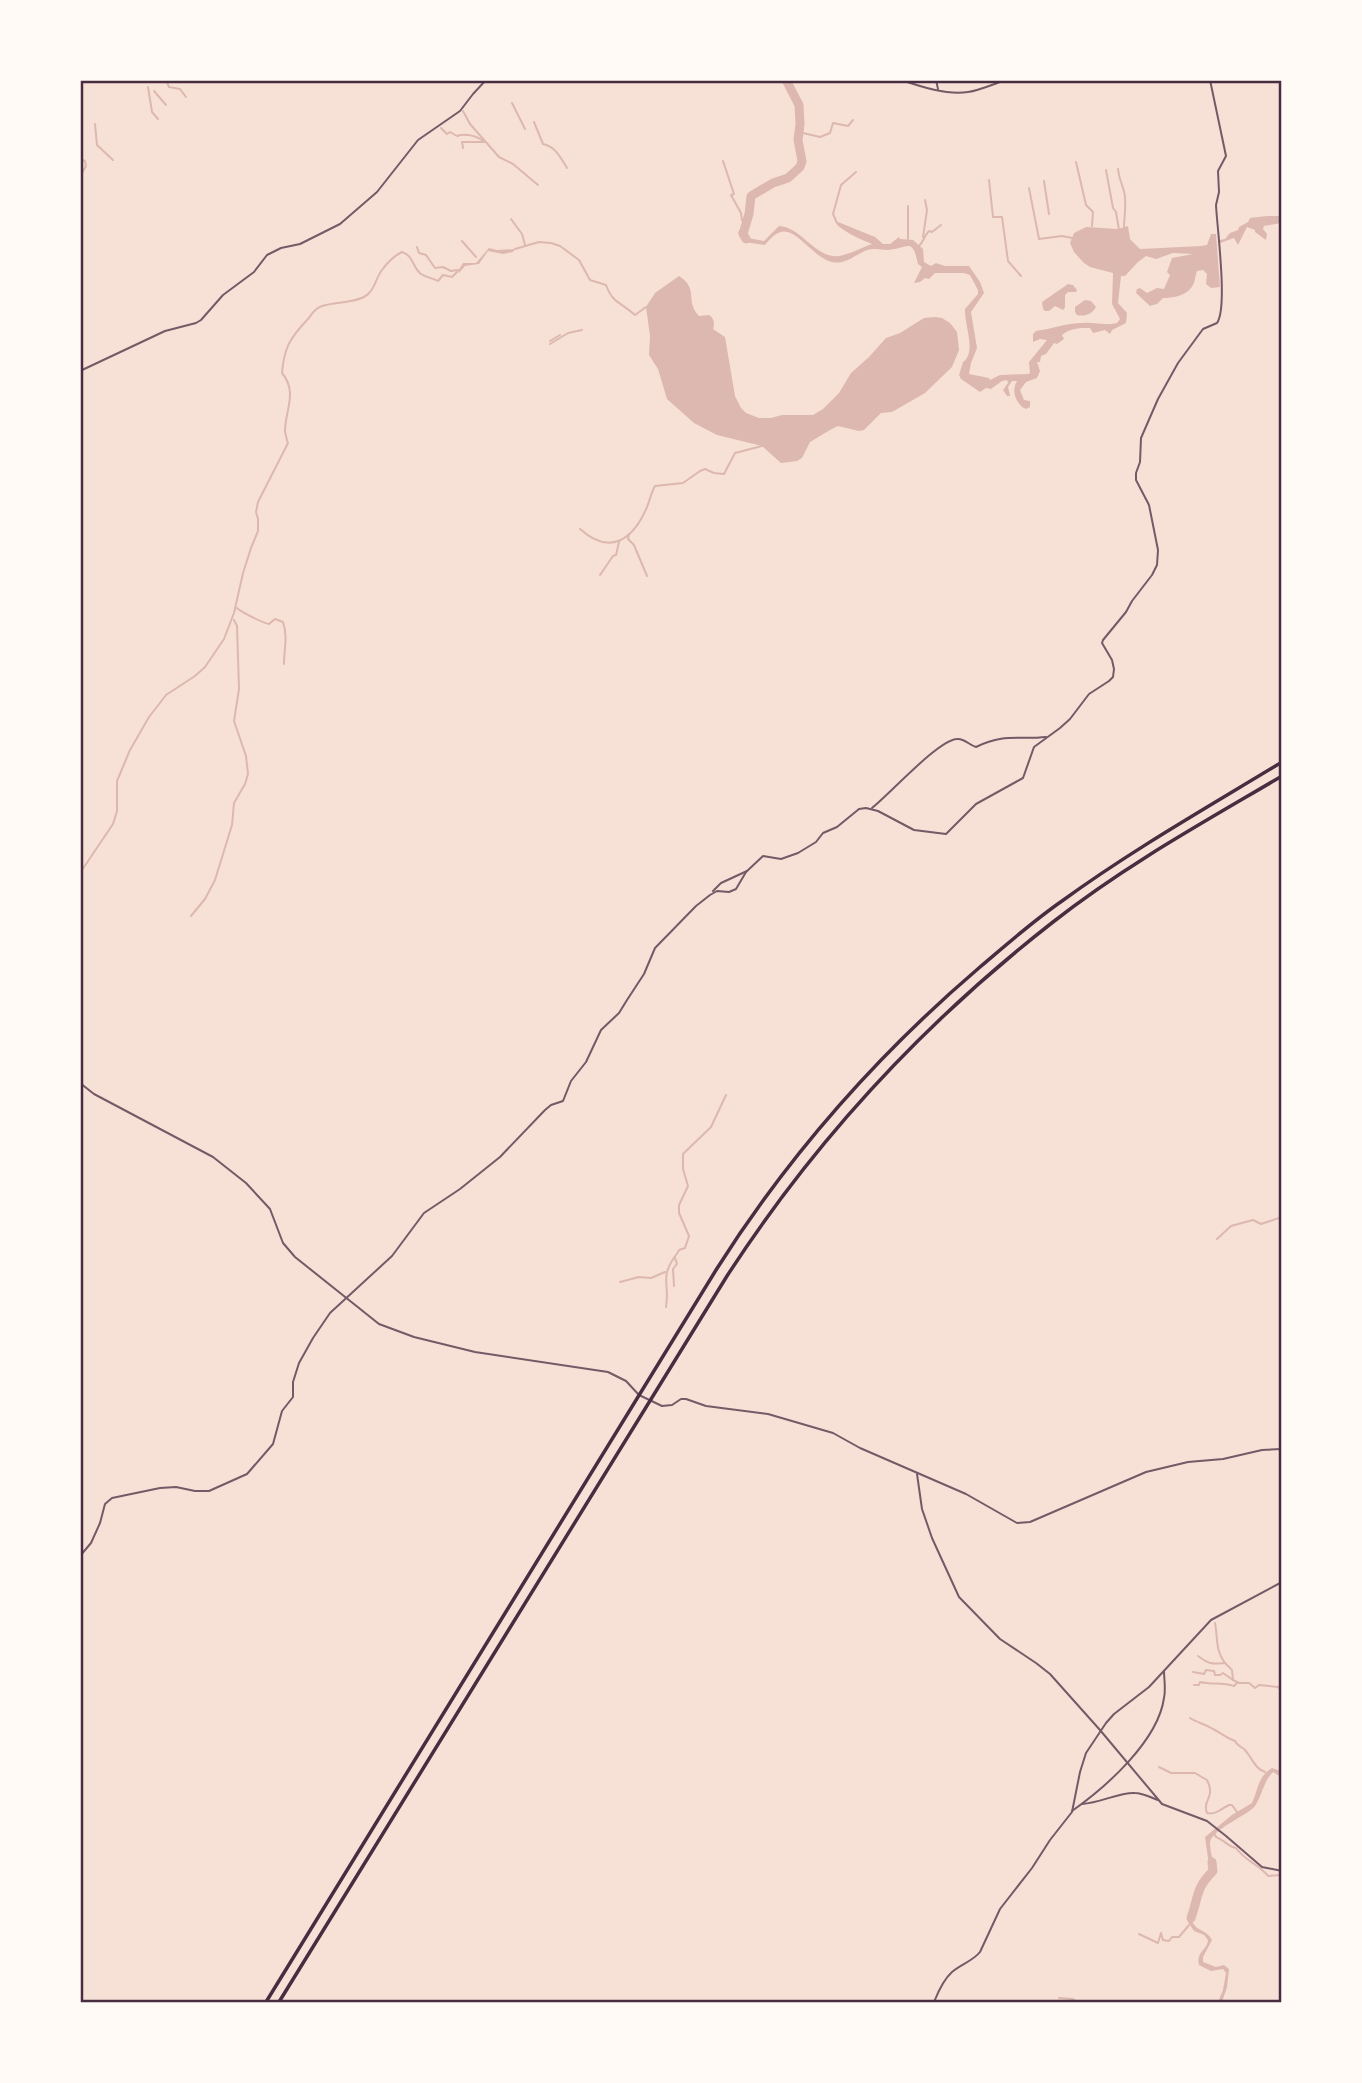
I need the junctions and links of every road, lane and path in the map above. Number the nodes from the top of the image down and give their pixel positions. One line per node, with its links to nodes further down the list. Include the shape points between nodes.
1 (486, 80): 7 (street, via 454,117 418,140 377,192 340,224 267,255 197,323 165,331)
2 (901, 80): 6 (street)
3 (936, 80): 6 (street)
4 (1006, 80): 6 (street, via 969,92)
5 (1210, 80): 8 (street, via 1226,156 1218,172 1216,205 1220,320 1203,329 1178,363 1141,438 1136,480 1149,505 1157,565 1103,640 1113,677 1089,694 1070,719)
6 (939, 90)
7 (80, 371)
8 (1047, 737): 11 (street, via 1014,736 976,747 952,739); 11 (street, via 1034,747 1023,778 976,804 946,834 914,830)
9 (1282, 762): 16 (highway, via 1061,901 911,1029 816,1132 772,1189)
10 (1282, 776): 17 (highway, via 1054,921 906,1052 827,1140 751,1238)
11 (871, 808): 12 (street, via 859,809 799,853 781,859 763,856)
12 (749, 870): 13 (street, via 721,883); 13 (street, via 733,891)
13 (710, 895): 15 (street, via 655,948 627,1000 601,1030 563,1101 545,1110 490,1165 424,1213 392,1256)
14 (80, 1083): 15 (street, via 213,1157 246,1182 270,1209 283,1243 295,1257)
15 (346, 1297): 16 (street, via 379,1324 414,1337 475,1352 608,1372); 20 (street, via 330,1312 299,1363 293,1396 282,1411 273,1444 247,1474 209,1491 160,1488 112,1498)
16 (639, 1395): 17 (street); 29 (highway)
17 (650, 1401): 19 (street, via 662,1406 686,1399 768,1414 833,1433); 30 (highway)
18 (1282, 1449): 19 (street, via 1146,1472 1023,1523)
19 (916, 1472): 23 (street, via 922,1509 959,1597 1010,1648 1050,1674)
20 (80, 1556)
21 (1282, 1582): 22 (street, via 1211,1620)
22 (1164, 1671): 23 (street); 24 (street, via 1165,1697 1155,1724)
23 (1100, 1730): 24 (street); 27 (street, via 1086,1752)
24 (1128, 1762): 25 (street); 26 (street)
25 (1158, 1800): 26 (street, via 1137,1792); 28 (street, via 1207,1821 1262,1867)
26 (1082, 1804): 27 (street)
27 (1072, 1812): 31 (street, via 1000,1909 980,1952 951,1973)
28 (1282, 1871)
29 (266, 2003)
30 (279, 2003)
31 (934, 2003)

